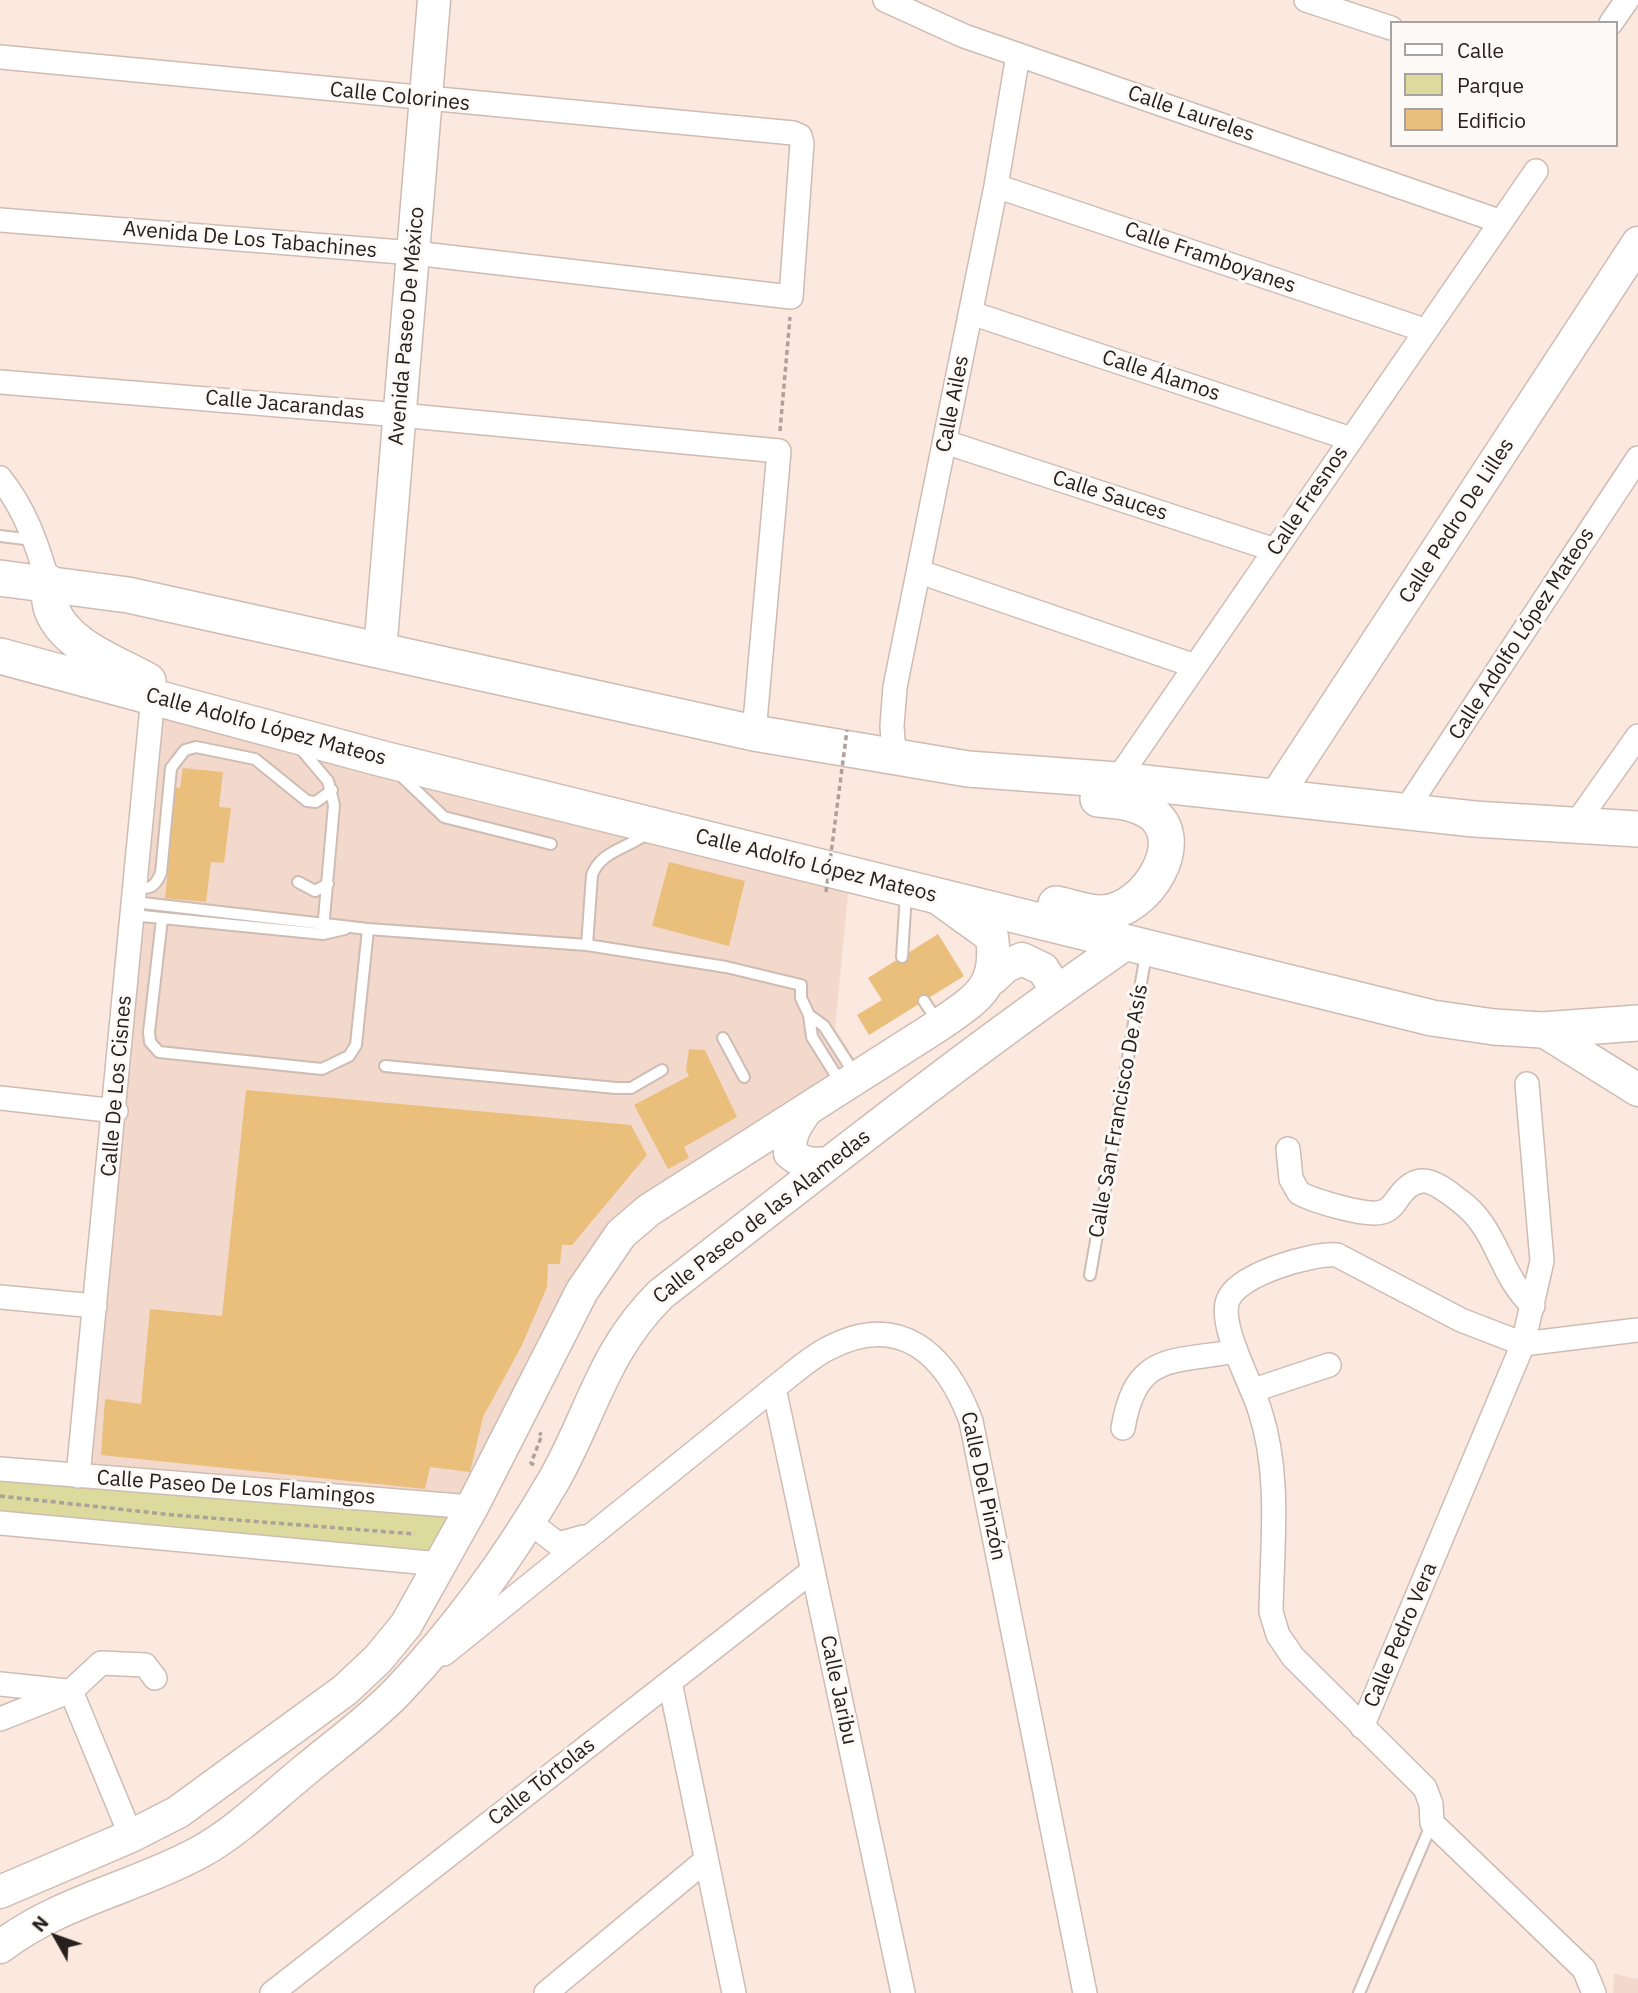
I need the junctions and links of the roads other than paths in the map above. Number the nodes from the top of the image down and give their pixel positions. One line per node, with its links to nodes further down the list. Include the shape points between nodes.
1 (434, 0): 9 (street, Avenida Paseo De México)
2 (886, 0): 7 (street, Calle Laureles)
3 (1306, 0): 6 (street)
4 (1627, 0): 5 (street)
5 (1612, 21)
6 (1390, 28)
7 (1018, 55): 11 (street, Calle Ailes); 13 (street, Calle Laureles)
8 (0, 57): 9 (street, Calle Colorines)
9 (425, 100): 15 (street, Avenida Paseo De México); 16 (street, Calle Colorines, via 800,136)
10 (1536, 171): 13 (street, Calle Fresnos)
11 (996, 186): 17 (street, Calle Ailes); 18 (street, Calle Framboyanes)
12 (0, 220): 15 (street, Avenida De Los Tabachines)
13 (1499, 221): 18 (street, Calle Fresnos)
14 (1638, 243): 44 (street, Calle Pedro De Lilles)
15 (414, 253): 16 (street, Avenida De Los Tabachines); 20 (street, Avenida Paseo De México)
16 (791, 297)
17 (971, 313): 21 (street, Calle Álamos); 22 (street, Calle Ailes)
18 (1424, 330): 21 (street, Calle Fresnos)
19 (0, 382): 20 (street, Calle Jacarandas)
20 (400, 415): 31 (street, Avenida Paseo De México); 37 (street, Calle Jacarandas, via 779,451)
21 (1351, 439): 27 (street, Calle Fresnos)
22 (945, 442): 27 (street, Calle Sauces); 28 (street, Calle Ailes)
23 (1638, 458): 45 (street, Calle Adolfo López Mateos)
24 (0, 478): 26 (street)
25 (0, 536): 26 (lane)
26 (36, 540): 30 (street)
27 (1275, 550): 33 (street, Calle Fresnos)
28 (920, 572): 33 (street); 39 (street, Calle Ailes, via 895,687)
29 (0, 578): 30 (main road)
30 (48, 582): 31 (main road, via 128,594); 35 (main road, via 55,617 79,643)
31 (380, 651): 37 (main road)
32 (0, 656): 34 (main road, Calle Adolfo López Mateos)
33 (1195, 666): 42 (street, Calle Fresnos)
34 (153, 695): 35 (main road, Calle Adolfo López Mateos); 53 (street, Calle De Los Cisnes)
35 (194, 706): 36 (main road, Calle Adolfo López Mateos)
36 (287, 732): 40 (main road, Calle Adolfo López Mateos); 43 (lane)
37 (754, 733): 39 (main road)
38 (1638, 736): 46 (street)
39 (894, 754): 41 (main road)
40 (383, 759): 47 (main road, Calle Adolfo López Mateos); 49 (lane, via 444,817)
41 (968, 769): 42 (main road); 52 (main road, via 1050,794 1135,803 1162,823 1166,847 1160,870 1142,897 1103,913 969,882)
42 (1117, 780): 44 (main road)
43 (332, 790): 51 (lane); 53 (lane, via 316,802 307,801 255,759 196,747 185,750 171,768 161,873 156,884)
44 (1275, 798): 45 (main road)
45 (1405, 811): 46 (main road)
46 (1575, 825): 48 (main road)
47 (655, 827): 52 (main road, Calle Adolfo López Mateos); 57 (lane, via 596,865)
48 (1638, 829)
49 (551, 844)
50 (298, 882): 51 (lane, via 315,891)
51 (328, 884): 55 (lane)
52 (919, 890): 58 (main road, Calle Adolfo López Mateos); 59 (lane); 60 (street, via 992,937)
53 (134, 901): 54 (lane); 55 (lane, via 295,920); 73 (street, Calle De Los Cisnes)
54 (162, 919): 55 (lane); 56 (lane, via 149,1032 153,1047 159,1052 322,1069 349,1056 356,1045)
55 (324, 929): 56 (lane)
56 (368, 929): 57 (lane)
57 (587, 945): 62 (lane, via 726,967 801,985)
58 (1136, 946): 61 (street, Calle Paseo de las Alamedas); 64 (main road, Calle Adolfo López Mateos, via 1432,1018); 77 (lane, Calle San Francisco De Asís)
59 (902, 957)
60 (992, 979): 61 (street, via 1022,959 1043,969); 69 (street, via 973,1002 932,1013)
61 (1057, 992): 76 (street, Calle Paseo de las Alamedas)
62 (809, 1015): 69 (lane, via 824,1026); 69 (lane, via 813,1037)
63 (1638, 1023): 64 (main road, Calle Adolfo López Mateos)
64 (1542, 1030): 71 (street)
65 (723, 1038): 68 (lane)
66 (385, 1066): 67 (lane, via 616,1088 631,1088)
67 (663, 1070)
68 (744, 1077)
69 (850, 1082): 74 (street)
70 (1527, 1084): 80 (street, via 1542,1237)
71 (1638, 1090)
72 (0, 1098): 73 (street)
73 (116, 1111): 79 (street, Calle De Los Cisnes)
74 (805, 1112): 76 (street, via 789,1140 790,1153 812,1165); 90 (street, via 649,1210 621,1234 582,1291)
75 (1287, 1149): 80 (street, via 1291,1179 1299,1193 1370,1213 1387,1211 1413,1182 1434,1183 1482,1220 1508,1276)
76 (830, 1163): 91 (street, Calle Paseo de las Alamedas, via 640,1315 604,1371 564,1461)
77 (1090, 1275)
78 (0, 1297): 79 (street)
79 (95, 1306): 89 (street, Calle De Los Cisnes)
80 (1533, 1306): 82 (street)
81 (1638, 1330): 82 (street)
82 (1523, 1344): 83 (street, Calle Pedro Vera, via 1461,1320 1337,1255 1320,1254 1236,1287 1227,1301); 102 (street, Calle Pedro Vera)
83 (1236, 1351): 86 (street, Calle Pedro Vera); 87 (street, via 1146,1372 1128,1398)
84 (1329, 1365): 86 (street)
85 (774, 1388): 93 (street, Calle Del Pinzón); 95 (street, Calle Jaribu); 112 (street, Calle Del Pinzón, via 826,1349 857,1337 882,1334 914,1341 939,1361 959,1389 971,1421)
86 (1254, 1390): 102 (street, Calle Pedro Vera, via 1271,1455 1271,1612 1278,1635 1293,1657)
87 (1123, 1428)
88 (0, 1469): 89 (street, Calle Paseo De Los Flamingos)
89 (78, 1476): 90 (street, Calle Paseo De Los Flamingos)
90 (472, 1507): 94 (street)
91 (528, 1521): 93 (street, via 558,1544); 100 (street, Calle Paseo de las Alamedas, via 467,1611)
92 (0, 1524): 94 (street)
93 (592, 1533): 100 (street, Calle Del Pinzón)
94 (440, 1564): 104 (street, via 406,1625 345,1690 224,1781)
95 (812, 1571): 97 (street, Calle Tórtolas); 111 (street, Calle Jaribu)
96 (155, 1678): 99 (street, via 145,1665 101,1664)
97 (670, 1682): 105 (street); 108 (street, Calle Tórtolas)
98 (0, 1684): 99 (street)
99 (71, 1691): 101 (street); 104 (street)
100 (395, 1695): 107 (street, Calle Paseo de las Alamedas, via 201,1851 64,1908)
101 (0, 1719)
102 (1362, 1727): 103 (street, via 1425,1788)
103 (1433, 1822): 113 (lane); 114 (street, via 1584,1969)
104 (131, 1836): 106 (street)
105 (706, 1860): 109 (street); 110 (street)
106 (1, 1892): 107 (street)
107 (11, 1938)
108 (272, 1993)
109 (546, 1993)
110 (734, 1993)
111 (904, 1993)
112 (1085, 1993)
113 (1359, 1993)
114 (1594, 1993)

